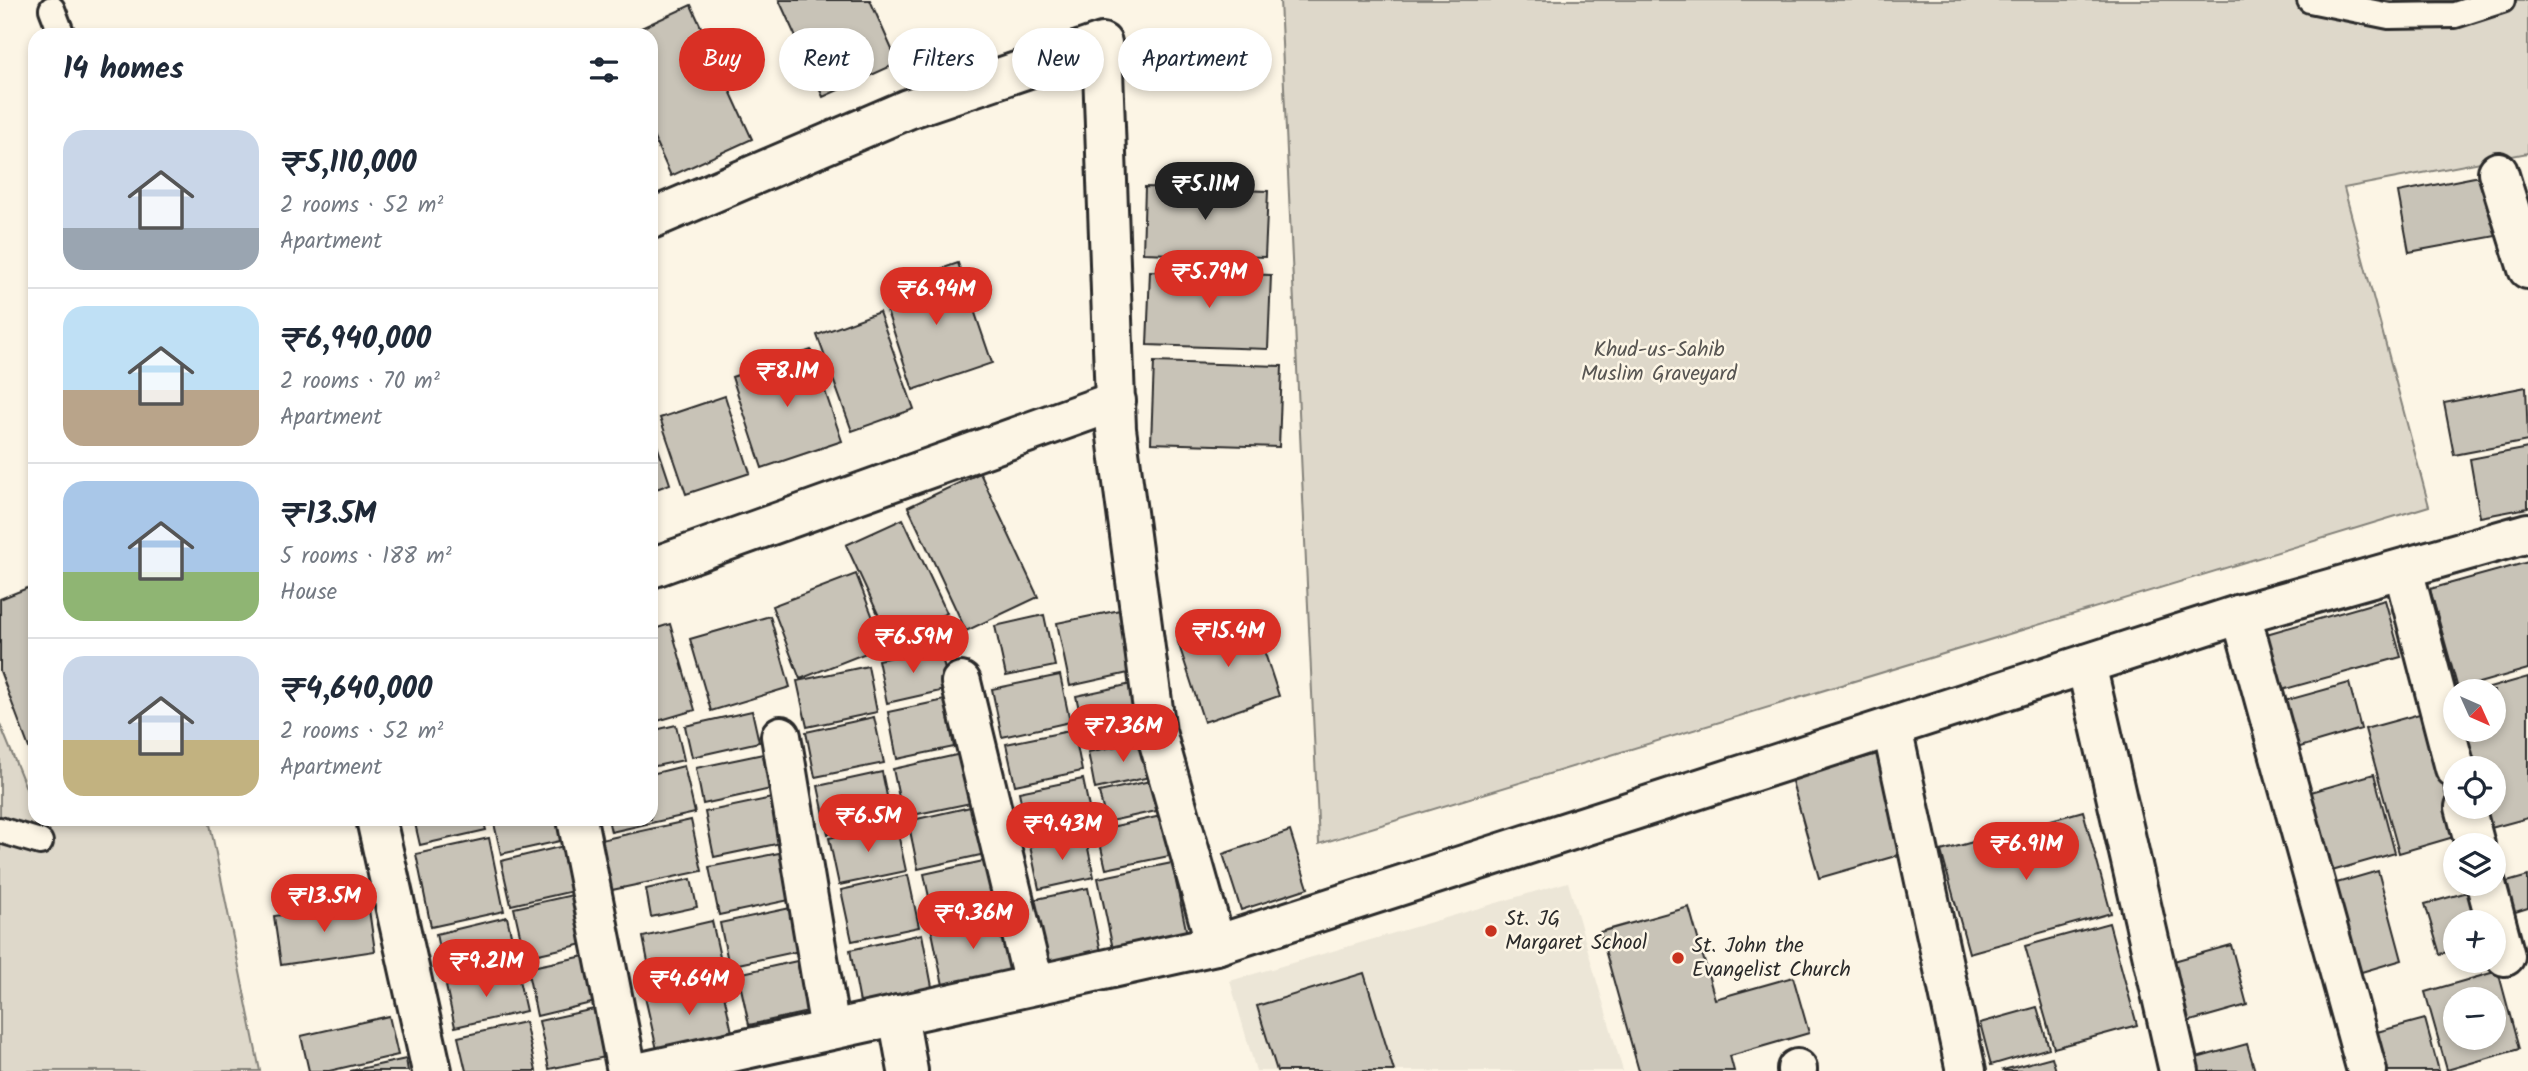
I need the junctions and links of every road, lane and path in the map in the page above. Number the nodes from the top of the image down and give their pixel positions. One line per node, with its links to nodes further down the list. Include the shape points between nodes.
1 (2310, 0): 2 (lane, via 2389,16 2455,15)
2 (2502, 0)
3 (52, 9): 4 (lane)
4 (59, 28)
5 (2498, 172): 7 (street)
6 (658, 216): 8 (street, via 908,109 1102,43)
7 (2528, 269)
8 (1116, 401): 10 (street); 22 (street, via 1156,732)
9 (2528, 533): 11 (street)
10 (658, 565)
11 (2403, 569): 12 (street); 17 (street)
12 (2241, 614): 13 (street); 32 (street)
13 (2086, 664): 15 (street); 31 (street)
14 (961, 682): 23 (street)
15 (1892, 728): 22 (street); 30 (street)
16 (781, 736): 25 (street)
17 (2452, 756)
18 (378, 826): 27 (street)
19 (578, 826): 28 (street)
20 (0, 830): 21 (lane)
21 (40, 842)
22 (1216, 944): 23 (street)
23 (1034, 984): 24 (street)
24 (898, 1015): 25 (street); 29 (street)
25 (830, 1030): 26 (street)
26 (666, 1069)
27 (432, 1071)
28 (627, 1071)
29 (908, 1071)
30 (1966, 1071)
31 (2179, 1071)
32 (2367, 1071)

